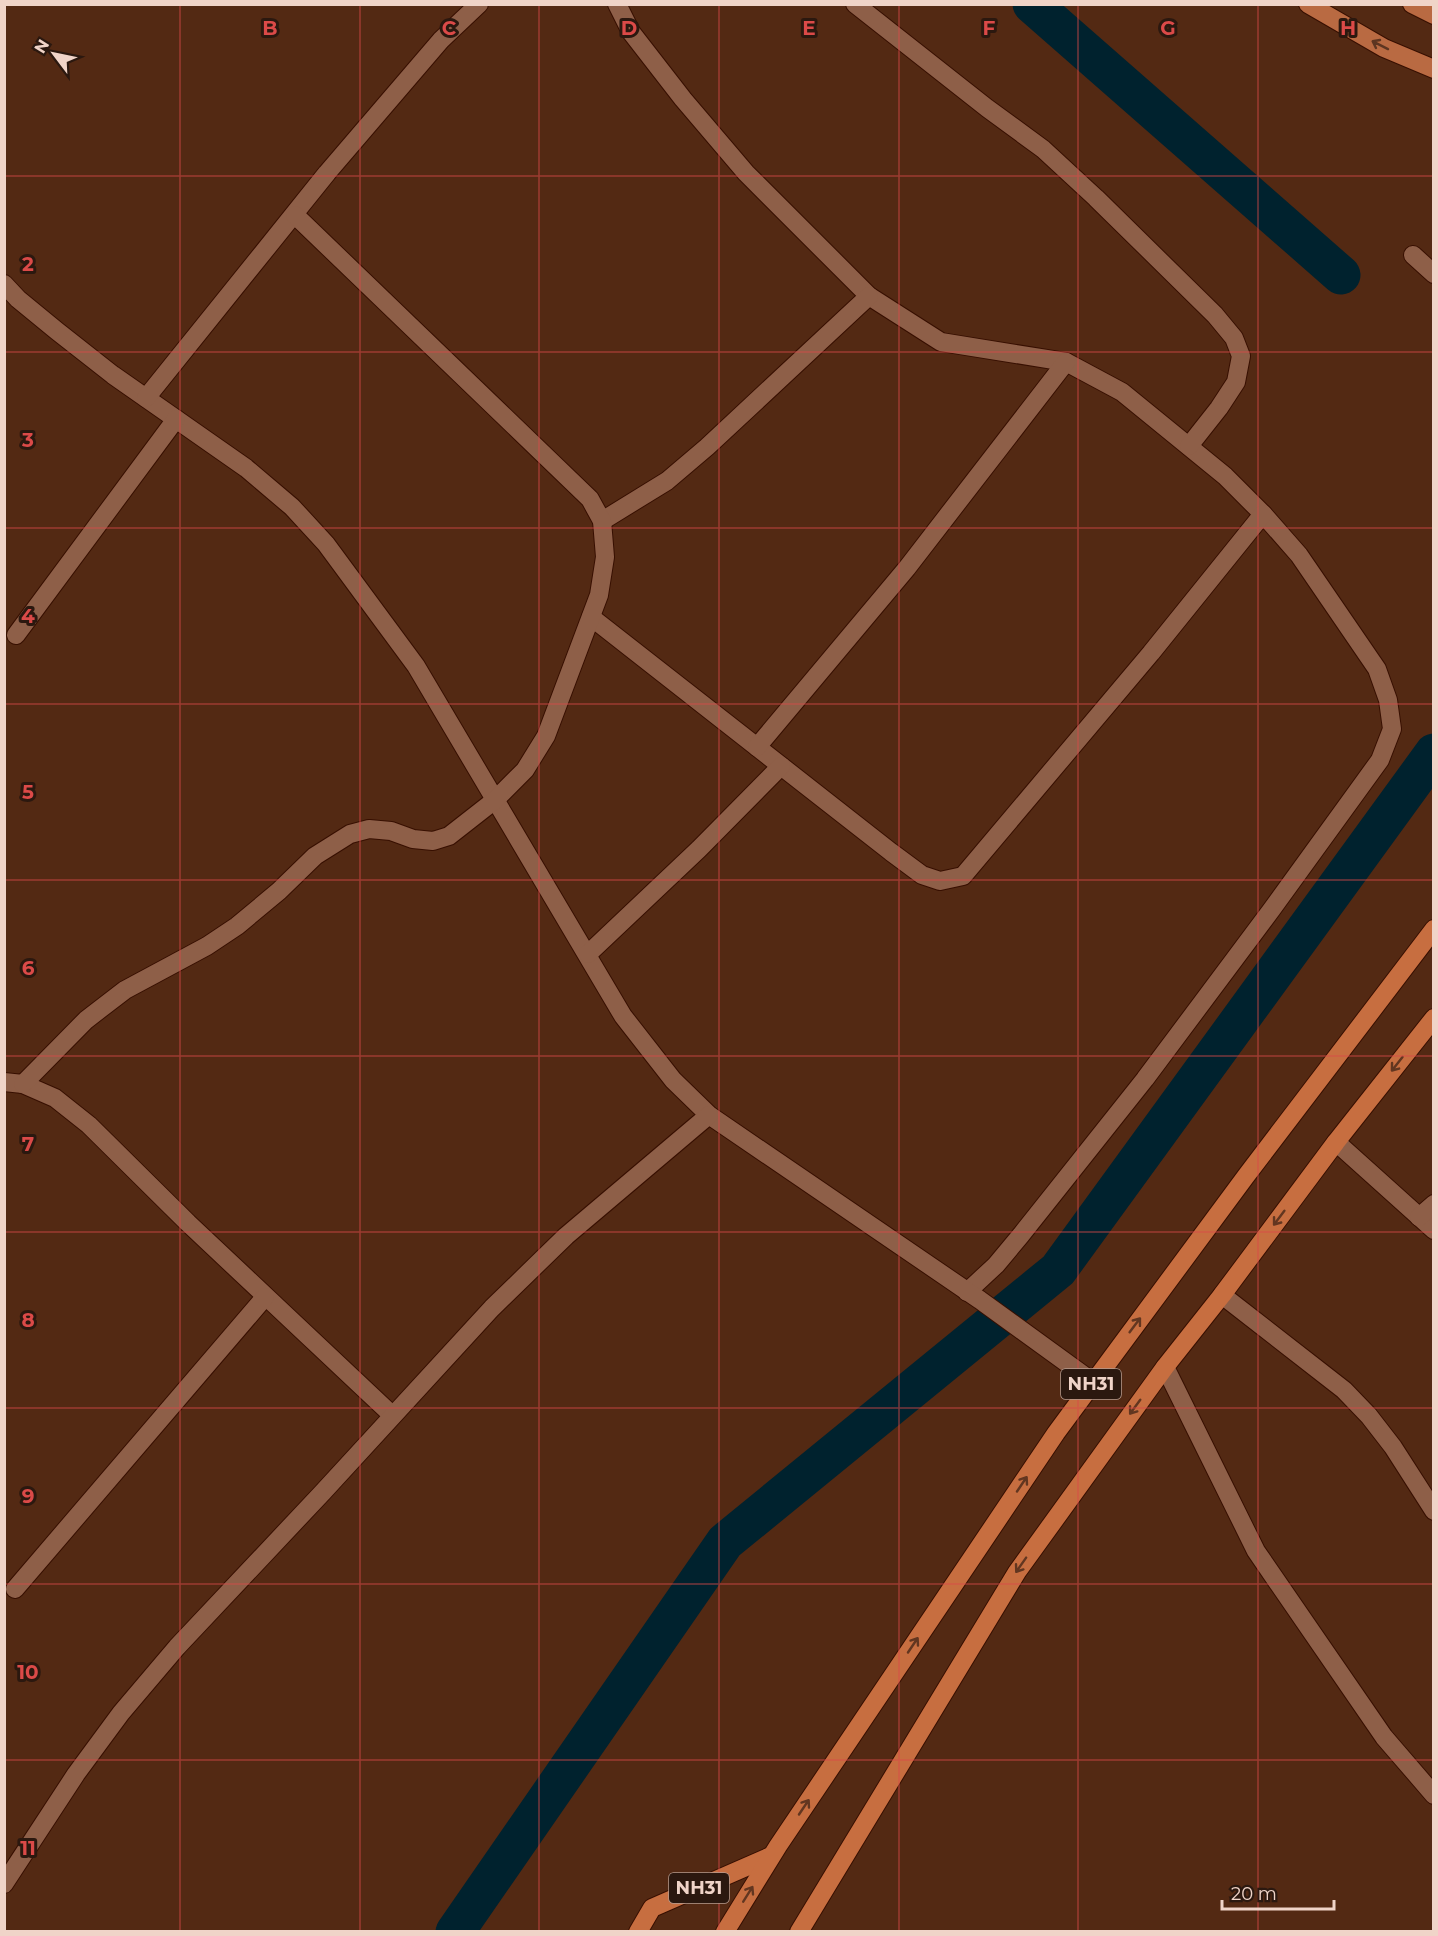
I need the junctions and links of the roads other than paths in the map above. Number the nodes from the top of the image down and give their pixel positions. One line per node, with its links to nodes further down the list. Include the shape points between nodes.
1 (479, 4): 8 (street, via 441,40)
2 (617, 4): 12 (street, via 638,40 683,99 746,173)
3 (855, 4): 16 (street, via 1043,149 1105,206 1234,338 1241,356 1236,381)
4 (1308, 4): 7 (main road, one-way to 4, via 1384,48)
5 (1413, 4): 6 (main road)
6 (1434, 15)
7 (1434, 69)
8 (295, 215): 14 (street); 18 (street, via 574,483 590,499)
9 (1413, 255): 10 (street)
10 (1434, 274)
11 (4, 284): 14 (street, via 57,332)
12 (869, 296): 13 (street, via 941,342); 18 (street, via 667,481)
13 (1066, 362): 16 (street, via 1122,392); 21 (street, via 907,568)
14 (146, 398): 15 (street)
15 (176, 419): 20 (street); 23 (street, via 246,468 292,507 326,544 416,666)
16 (1189, 446): 17 (street)
17 (1263, 514): 22 (street, via 963,876 940,881 922,875); 35 (street, via 1299,555 1377,669 1388,700 1392,729 1380,760 1272,909 1152,1070)
18 (602, 521): 19 (street, via 605,557 600,595)
19 (591, 617): 21 (street); 23 (street, via 546,736 525,770)
20 (16, 636)
21 (757, 747): 22 (street)
22 (781, 766): 25 (street)
23 (495, 800): 25 (street); 28 (street, via 449,836 433,841 369,829 350,834 315,856 237,927 125,990 86,1020)
24 (1434, 929): 38 (highway, NH31, one-way to 24)
25 (588, 954): 29 (street, via 623,1016 673,1080)
26 (1434, 1018): 30 (highway, NH31, one-way to 30)
27 (4, 1082): 28 (street)
28 (23, 1084): 36 (street, via 55,1098 88,1125)
29 (709, 1115): 35 (street); 39 (street, via 566,1236)
30 (1336, 1142): 32 (street); 34 (highway, NH31, one-way to 34)
31 (1434, 1204): 32 (street)
32 (1419, 1217): 33 (street)
33 (1434, 1230)
34 (1222, 1295): 37 (highway, NH31); 40 (street, via 1344,1390 1393,1447)
35 (973, 1296): 38 (street)
36 (265, 1297): 39 (street); 41 (street)
37 (1165, 1367): 42 (street, via 1256,1551 1384,1737); 47 (highway, NH31, one-way to 47, via 1017,1572)
38 (1093, 1382): 43 (highway, NH31, one-way to 38)
39 (392, 1415): 44 (street, via 121,1713)
40 (1434, 1511)
41 (15, 1588)
42 (1434, 1795)
43 (771, 1856): 45 (highway, NH31, via 652,1908); 46 (highway, one-way to 43)
44 (4, 1884)
45 (638, 1932)
46 (725, 1932)
47 (799, 1932)

